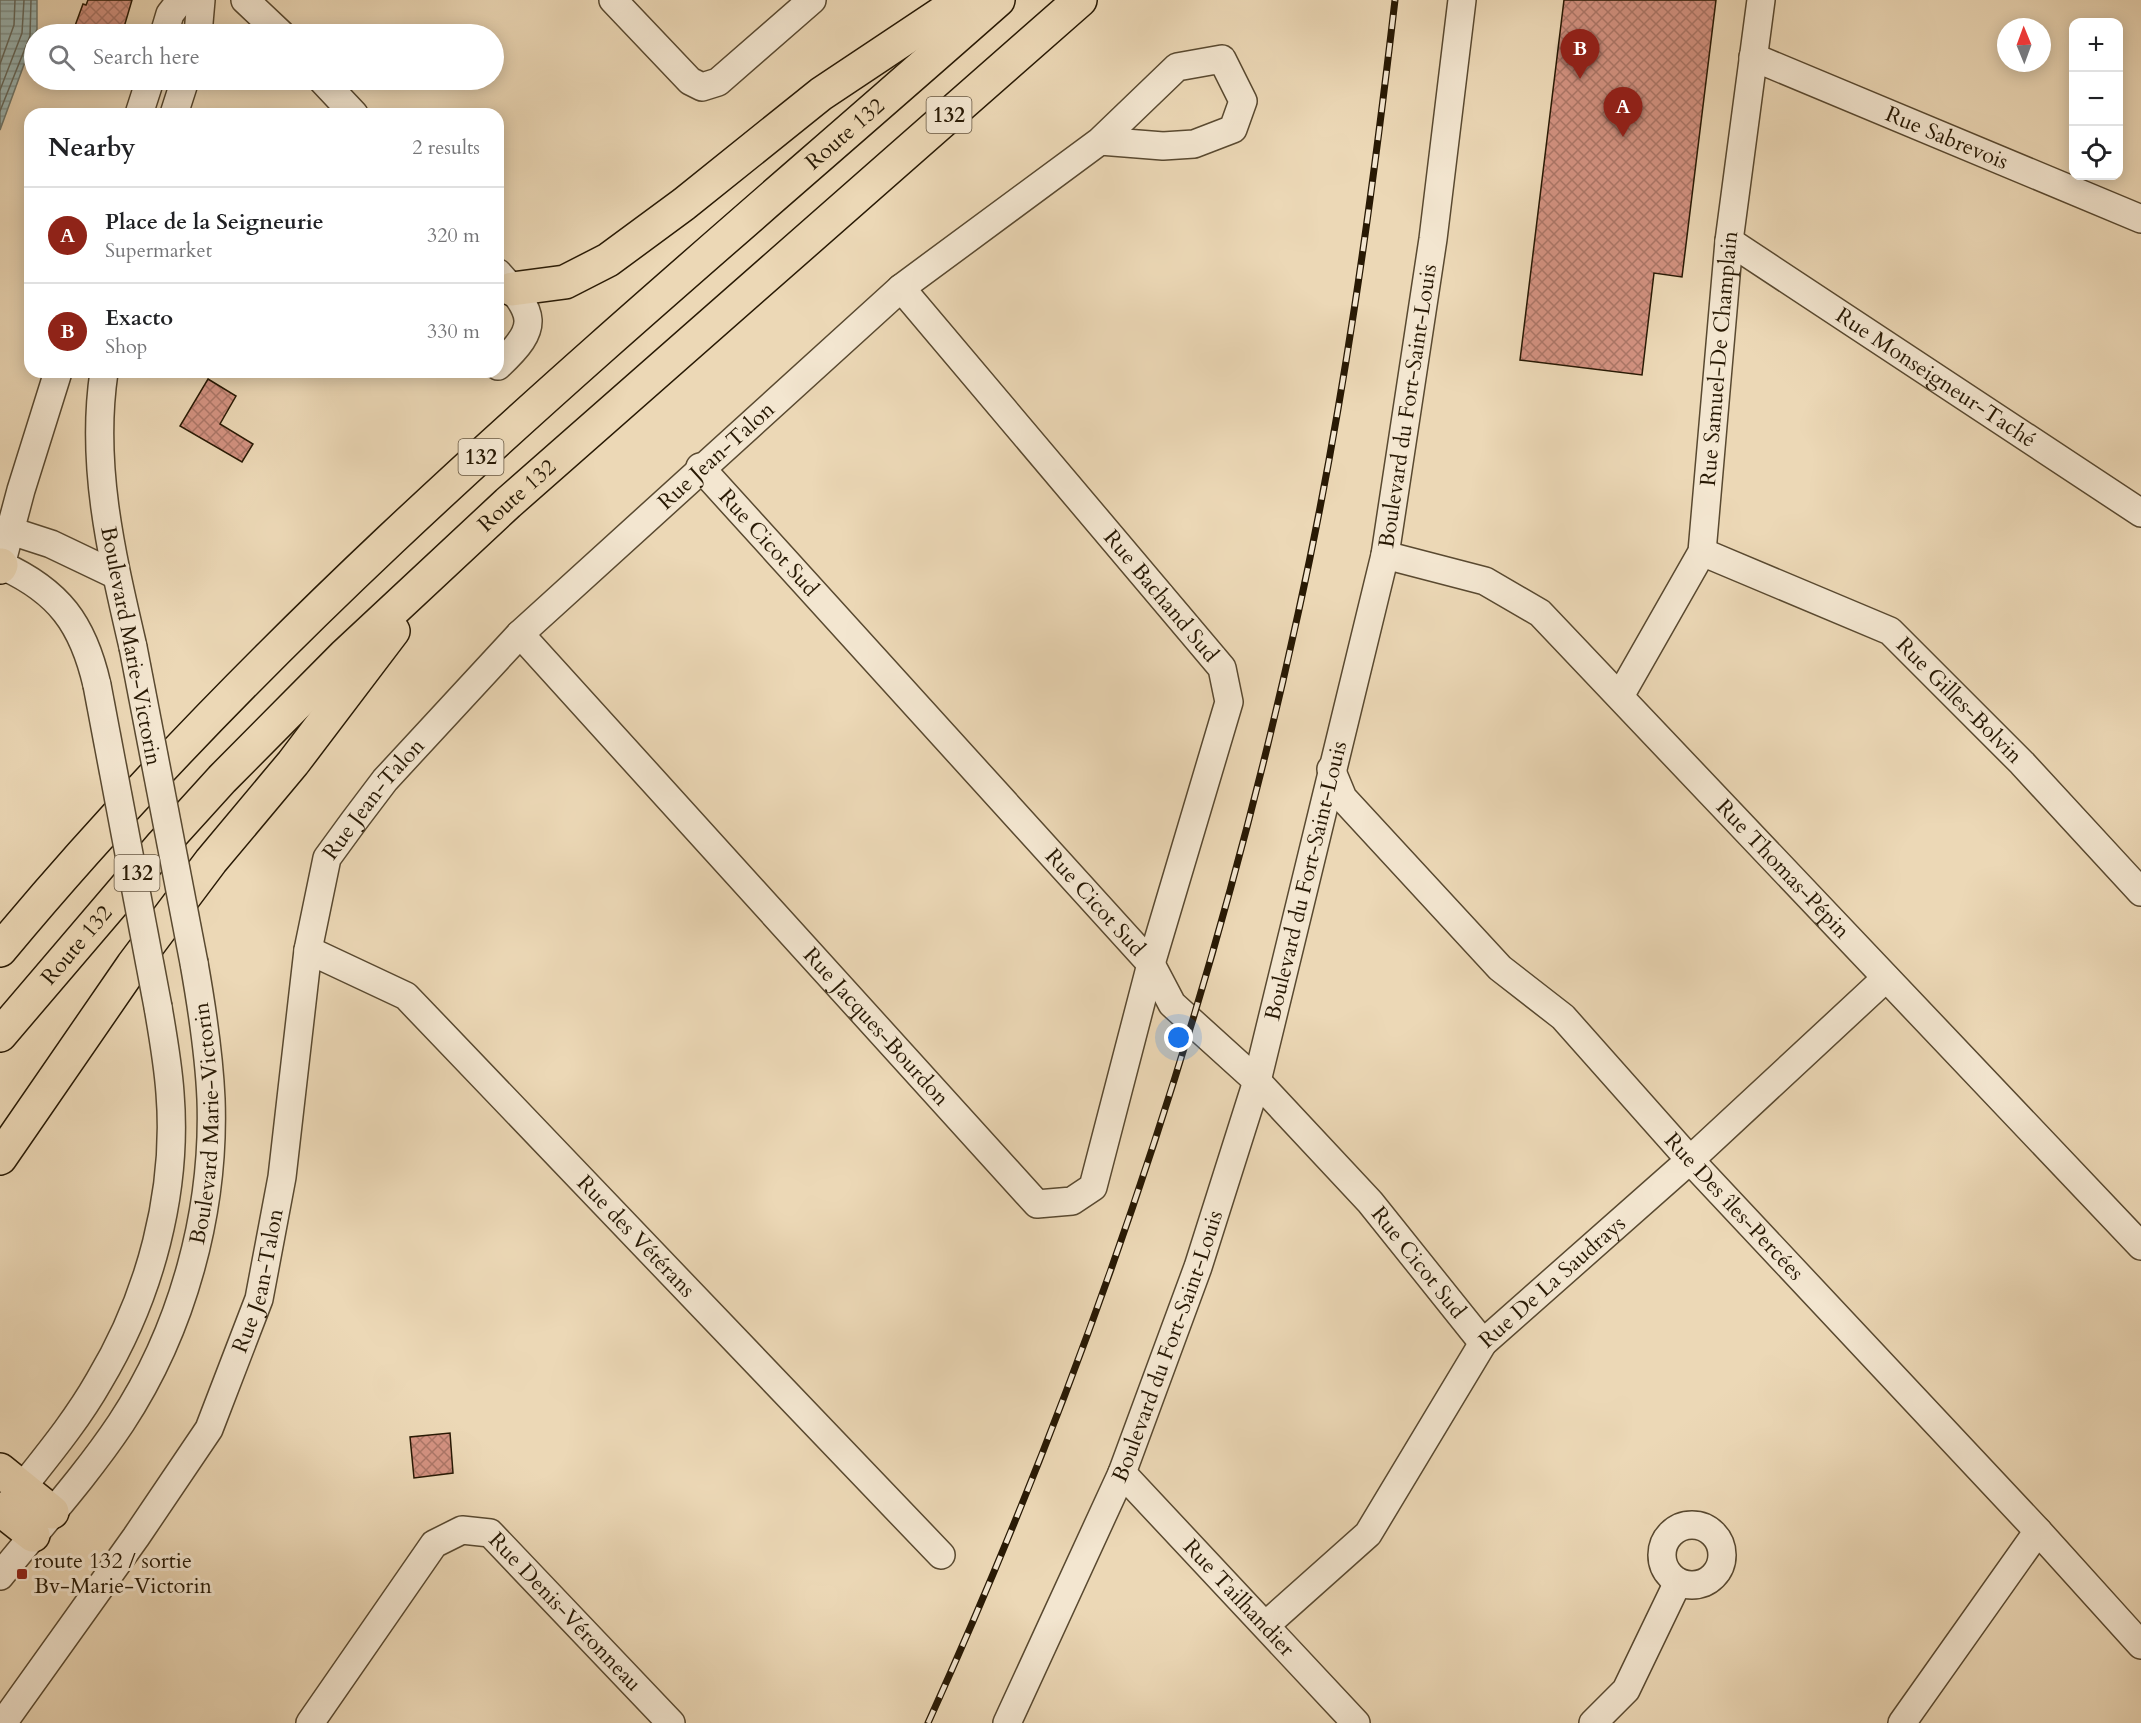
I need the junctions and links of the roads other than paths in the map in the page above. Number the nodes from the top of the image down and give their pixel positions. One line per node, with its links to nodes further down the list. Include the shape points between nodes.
1 (181, 0): 11 (street)
2 (201, 0): 12 (street)
3 (244, 0): 13 (street)
4 (613, 0): 5 (street, via 690,81 702,87 718,82)
5 (812, 0)
6 (962, 0): 24 (highway, via 821,94 608,260 565,282)
7 (998, 0): 41 (highway, Route 132 / 132, via 371,556 179,747)
8 (1080, 0): 33 (highway, Route 132 / 132)
9 (1462, 0): 34 (street, Boulevard du Fort-Saint-Louis, via 1433,239)
10 (1761, 0): 14 (street, Rue Samuel-De Champlain)
11 (167, 24)
12 (199, 24)
13 (270, 24)
14 (1753, 57): 22 (street, Rue Sabrevois); 23 (street, Rue Samuel-De Champlain)
15 (147, 90): 18 (street)
16 (182, 90): 19 (street)
17 (331, 90): 20 (street)
18 (141, 108)
19 (176, 108)
20 (348, 108)
21 (1100, 141): 21 (street, Rue Jean-Talon, via 1194,144 1233,129 1244,101 1222,59 1178,67); 25 (street, Rue Jean-Talon)
22 (2141, 219)
23 (1729, 241): 30 (street, Rue Monseigneur-Taché); 32 (street, Rue Samuel-De Champlain)
24 (505, 281): 26 (street, via 526,308 528,330)
25 (901, 288): 29 (street, Rue Jean-Talon); 43 (street, Rue Bachand Sud, via 1222,668 1229,702)
26 (504, 360)
27 (56, 378): 31 (street, Boulevard Marie-Victorin)
28 (104, 378): 36 (street, Boulevard Marie-Victorin, via 99,464)
29 (700, 467): 37 (street, Rue Jean-Talon); 43 (street, Rue Cicot Sud)
30 (2141, 513)
31 (11, 531): 35 (street, Boulevard Marie-Victorin); 36 (street, via 51,544)
32 (1702, 552): 38 (street, Rue Samuel-De Champlain); 40 (street, Rue Gilles-Bolvin, via 1890,631 2022,763)
33 (452, 554): 45 (highway, Route 132 / 132, via 222,779); 47 (highway, via 133,965)
34 (1385, 555): 38 (street, Rue Thomas-Pépin, via 1485,581 1540,613); 39 (street, Boulevard du Fort-Saint-Louis)
35 (0, 566): 52 (street, Boulevard Marie-Victorin, bridge, via 32,582 71,618 86,646 97,685 159,1007 171,1094 171,1146 156,1241 133,1312 106,1369 74,1420)
36 (116, 575): 53 (street, Boulevard Marie-Victorin, bridge, via 194,963 207,1048 211,1118 207,1184 196,1245 179,1303 147,1378 110,1439)
37 (520, 634): 42 (street, Rue Jean-Talon, via 385,780 327,858); 43 (street, Rue Jacques-Bourdon, via 1037,1204 1072,1201 1093,1187)
38 (1620, 696): 44 (street, Rue Thomas-Pépin)
39 (1331, 769): 46 (street, Boulevard du Fort-Saint-Louis); 48 (street, Rue Des îles-Percées, via 1351,806 1500,968 1563,1017)
40 (2141, 892)
41 (0, 950)
42 (308, 951): 55 (street, Rue des Vétérans, via 406,996); 61 (street, Rue Jean-Talon, via 282,1177 259,1299 209,1429)
43 (1150, 964): 46 (street, Rue Cicot Sud, via 1172,1004)
44 (1886, 978): 48 (street, Rue De La Saudrays); 49 (street, Rue Thomas-Pépin)
45 (0, 1035)
46 (1257, 1081): 50 (street, Rue Cicot Sud, via 1370,1202); 51 (street, Boulevard du Fort-Saint-Louis, via 1198,1266)
47 (0, 1158)
48 (1690, 1160): 50 (street, Rue De La Saudrays); 54 (street, Rue Des îles-Percées)
49 (2141, 1246)
50 (1483, 1343): 58 (street, Rue De La Saudrays, via 1368,1534)
51 (1122, 1473): 58 (street, Rue Tailhandier); 63 (street, Boulevard du Fort-Saint-Louis)
52 (5, 1499): 53 (highway)
53 (43, 1523): 56 (street, Boulevard Marie-Victorin)
54 (2038, 1531): 59 (street, Rue Des îles-Percées); 66 (street)
55 (941, 1555)
56 (0, 1576)
57 (1678, 1582): 65 (street, via 1626,1690)
58 (1266, 1624): 64 (street, Rue Tailhandier)
59 (2141, 1645)
60 (321, 1719): 62 (street, Rue Denis-Véronneau, via 434,1544 462,1530 490,1533)
61 (3, 1723)
62 (670, 1723)
63 (1007, 1723)
64 (1356, 1723)
65 (1593, 1723)
66 (1902, 1723)

